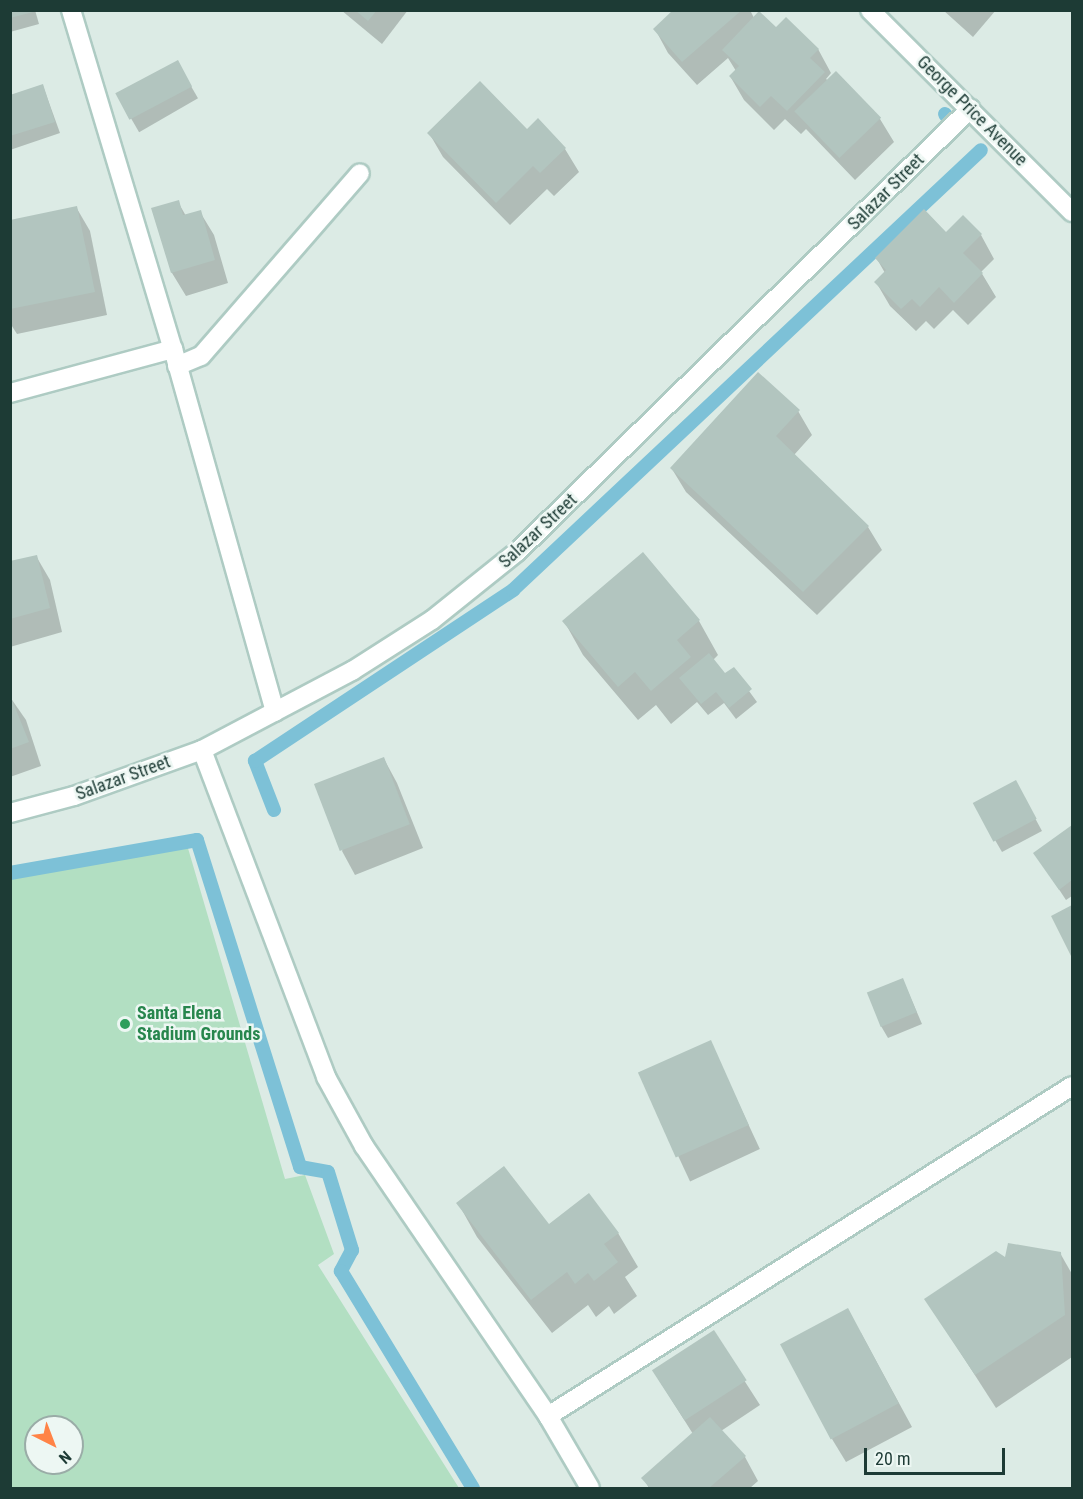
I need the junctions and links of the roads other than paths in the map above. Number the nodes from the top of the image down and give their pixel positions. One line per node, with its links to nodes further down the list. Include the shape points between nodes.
1 (71, 10): 6 (street)
2 (870, 10): 3 (street, George Price Avenue)
3 (970, 109): 5 (street, George Price Avenue); 8 (street, Salazar Street, via 517,552 432,620 352,671)
4 (360, 173): 6 (street, via 201,356)
5 (1072, 212)
6 (175, 357): 7 (street); 8 (street)
7 (10, 393)
8 (275, 712): 9 (street, Salazar Street)
9 (202, 750): 10 (street, Salazar Street, via 74,796); 12 (street, via 326,1077 364,1146)
10 (10, 813)
11 (1072, 1086): 12 (street)
12 (548, 1416): 13 (street)
13 (590, 1488)

